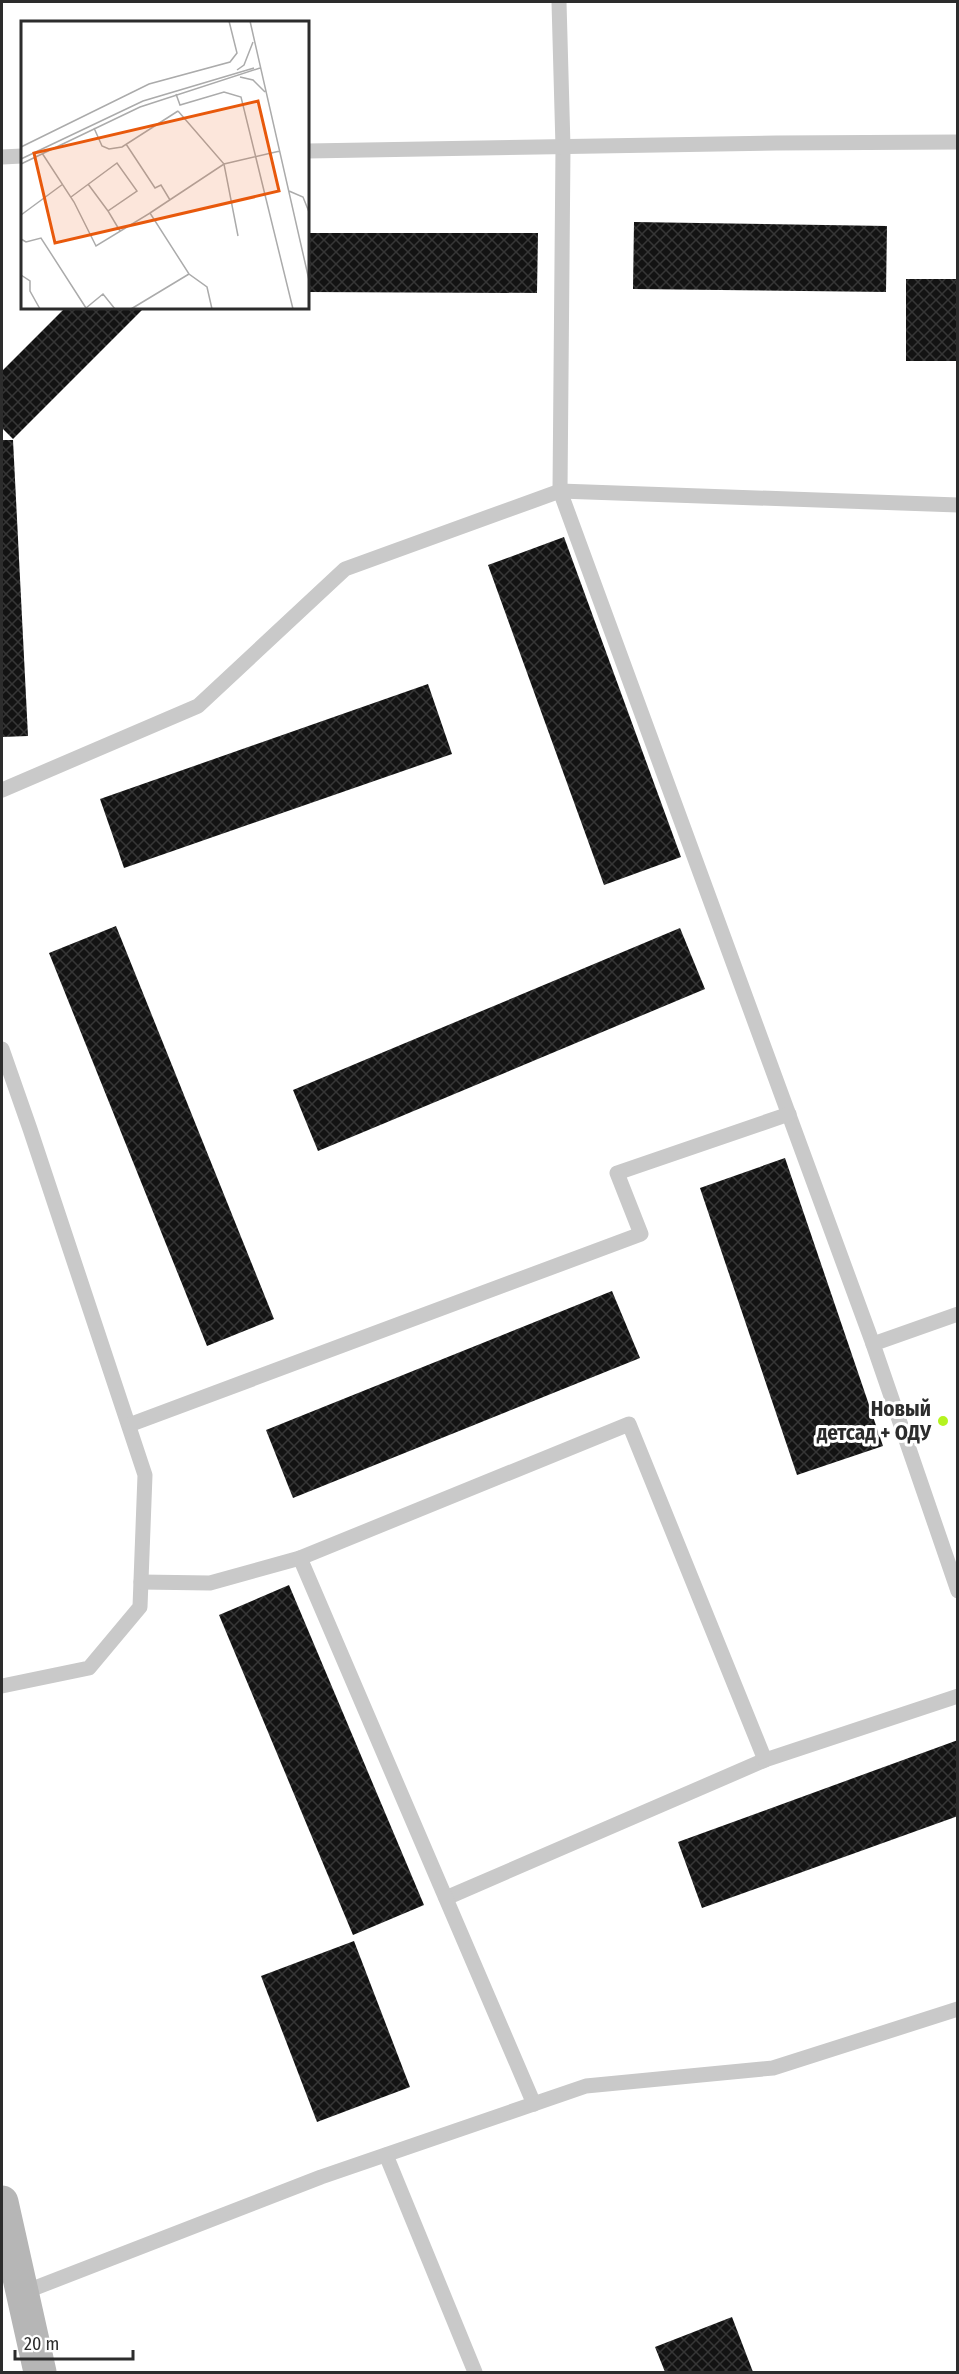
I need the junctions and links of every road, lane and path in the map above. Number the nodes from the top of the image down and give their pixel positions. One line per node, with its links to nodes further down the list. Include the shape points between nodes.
1 (559, 2): 3 (lane)
2 (957, 142): 3 (lane)
3 (563, 147): 4 (lane); 7 (lane)
4 (309, 151)
5 (21, 156): 6 (lane)
6 (2, 157)
7 (560, 490): 8 (lane); 9 (lane, via 345,569 198,706); 11 (lane)
8 (957, 506)
9 (2, 790)
10 (2, 1049): 14 (lane)
11 (789, 1114): 13 (lane); 14 (lane, via 617,1173 640,1234)
12 (957, 1314): 13 (lane)
13 (873, 1344): 17 (lane)
14 (129, 1425): 16 (lane, via 145,1474)
15 (300, 1557): 16 (lane, via 210,1583); 20 (lane, via 629,1424); 21 (lane)
16 (141, 1582): 18 (lane, via 140,1607 89,1668)
17 (957, 1590)
18 (2, 1686)
19 (957, 1696): 20 (lane)
20 (765, 1760): 21 (lane)
21 (446, 1898): 23 (lane)
22 (957, 2009): 23 (lane, via 773,2068 586,2086)
23 (534, 2104): 24 (lane)
24 (386, 2155): 26 (lane); 28 (lane)
25 (2, 2202): 26 (main road)
26 (22, 2293): 27 (main road)
27 (40, 2373)
28 (475, 2373)

